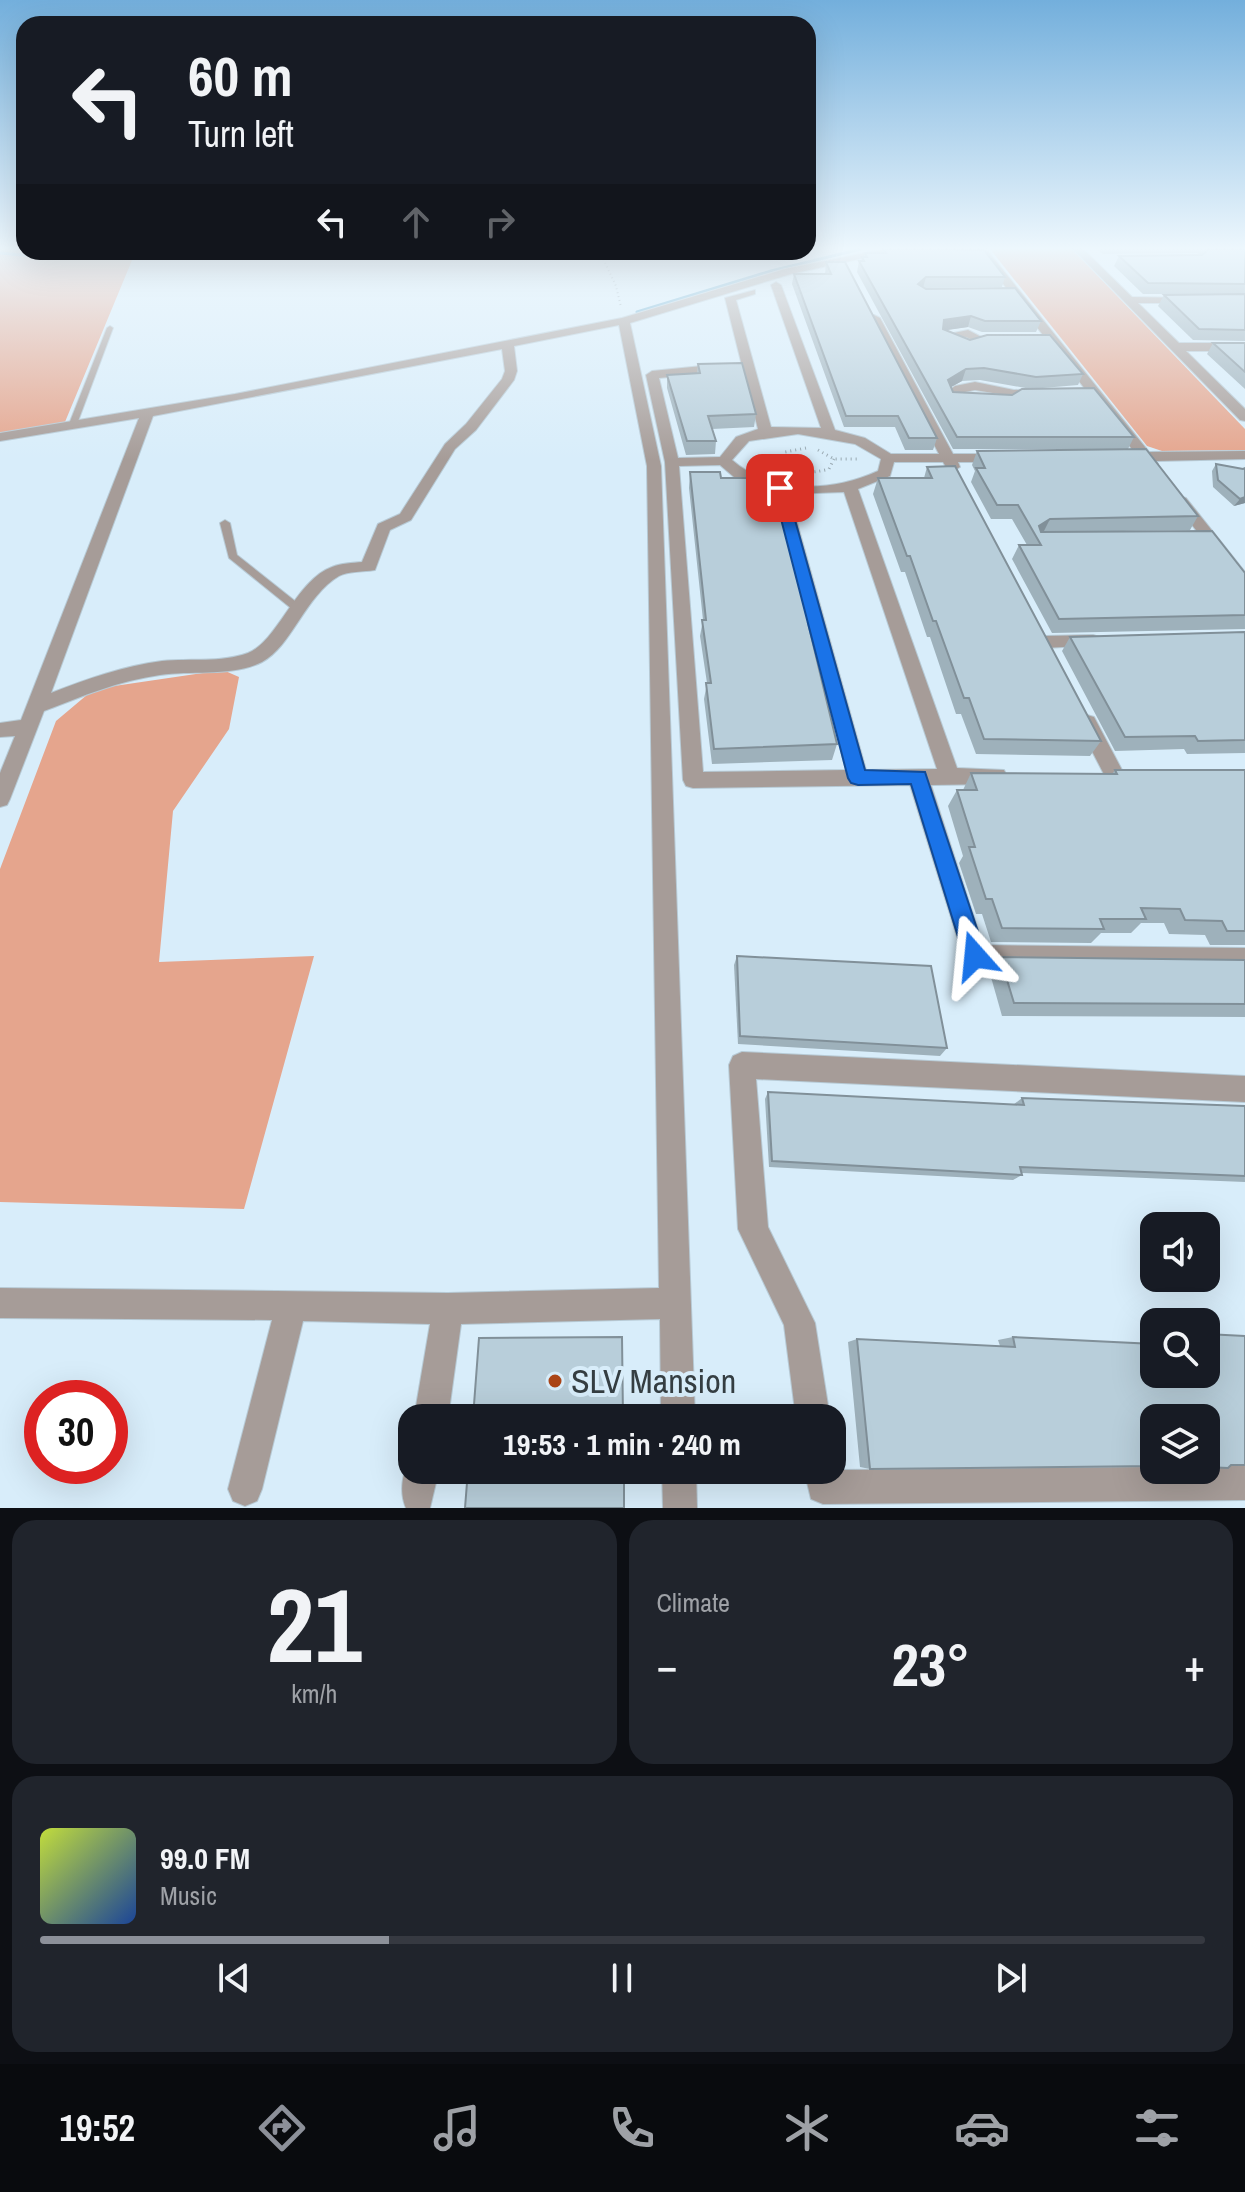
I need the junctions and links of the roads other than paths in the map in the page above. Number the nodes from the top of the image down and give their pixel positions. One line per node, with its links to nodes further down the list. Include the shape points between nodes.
1 (629, 319): 7 (street)
2 (736, 319): 14 (street)
3 (788, 319): 22 (street)
4 (875, 319): 28 (street)
5 (1032, 319): 26 (street)
6 (1148, 319): 12 (street)
7 (624, 321): 11 (street); 53 (street, via 654,466)
8 (110, 328): 20 (lane)
9 (979, 339): 10 (street)
10 (994, 339)
11 (508, 345): 18 (street); 37 (street, via 508,380 450,447 406,517 383,527 369,566 335,571)
12 (1176, 347): 13 (street); 17 (street)
13 (1245, 347)
14 (749, 365): 21 (street); 31 (street, via 652,375)
15 (1053, 393): 16 (street)
16 (1013, 394)
17 (1238, 402): 19 (street)
18 (147, 412): 20 (street); 40 (street)
19 (1245, 417)
20 (73, 424): 23 (street)
21 (765, 432): 22 (street); 30 (street, via 744,438)
22 (829, 432): 27 (street, via 869,444)
23 (0, 437)
24 (1245, 455): 26 (street)
25 (1116, 457): 26 (street)
26 (1146, 457): 36 (street, via 1202,538)
27 (888, 458): 28 (street); 34 (street, via 885,473)
28 (949, 458): 29 (street); 32 (street)
29 (1009, 458)
30 (724, 461): 31 (street); 33 (street, via 734,473)
31 (672, 462): 48 (street, via 693,780)
32 (963, 487)
33 (780, 488): 34 (street); 48 (street)
34 (850, 488): 47 (street)
35 (225, 523): 37 (lane, via 232,556)
36 (1245, 583)
37 (296, 607): 40 (street, via 276,641 256,657 105,679)
38 (1106, 640): 39 (street)
39 (1045, 642)
40 (38, 706): 42 (street)
41 (1080, 709): 45 (street, via 1123,775)
42 (29, 727): 43 (street); 49 (street)
43 (0, 730)
44 (1010, 776): 47 (street)
45 (1085, 776)
46 (918, 777): 47 (street); 48 (street); 50 (street, via 975,956)
47 (950, 777)
48 (858, 778)
49 (0, 799)
50 (1245, 959)
51 (1245, 1089): 58 (street, via 742,1065 753,1229 799,1323)
52 (0, 1303): 54 (street)
53 (676, 1303): 55 (street); 57 (street)
54 (291, 1305): 55 (street); 62 (street)
55 (448, 1309): 56 (street)
56 (433, 1404)
57 (678, 1404)
58 (811, 1404)
59 (1245, 1483): 61 (street)
60 (679, 1484): 63 (street)
61 (823, 1484)
62 (245, 1489)
63 (680, 1508)

